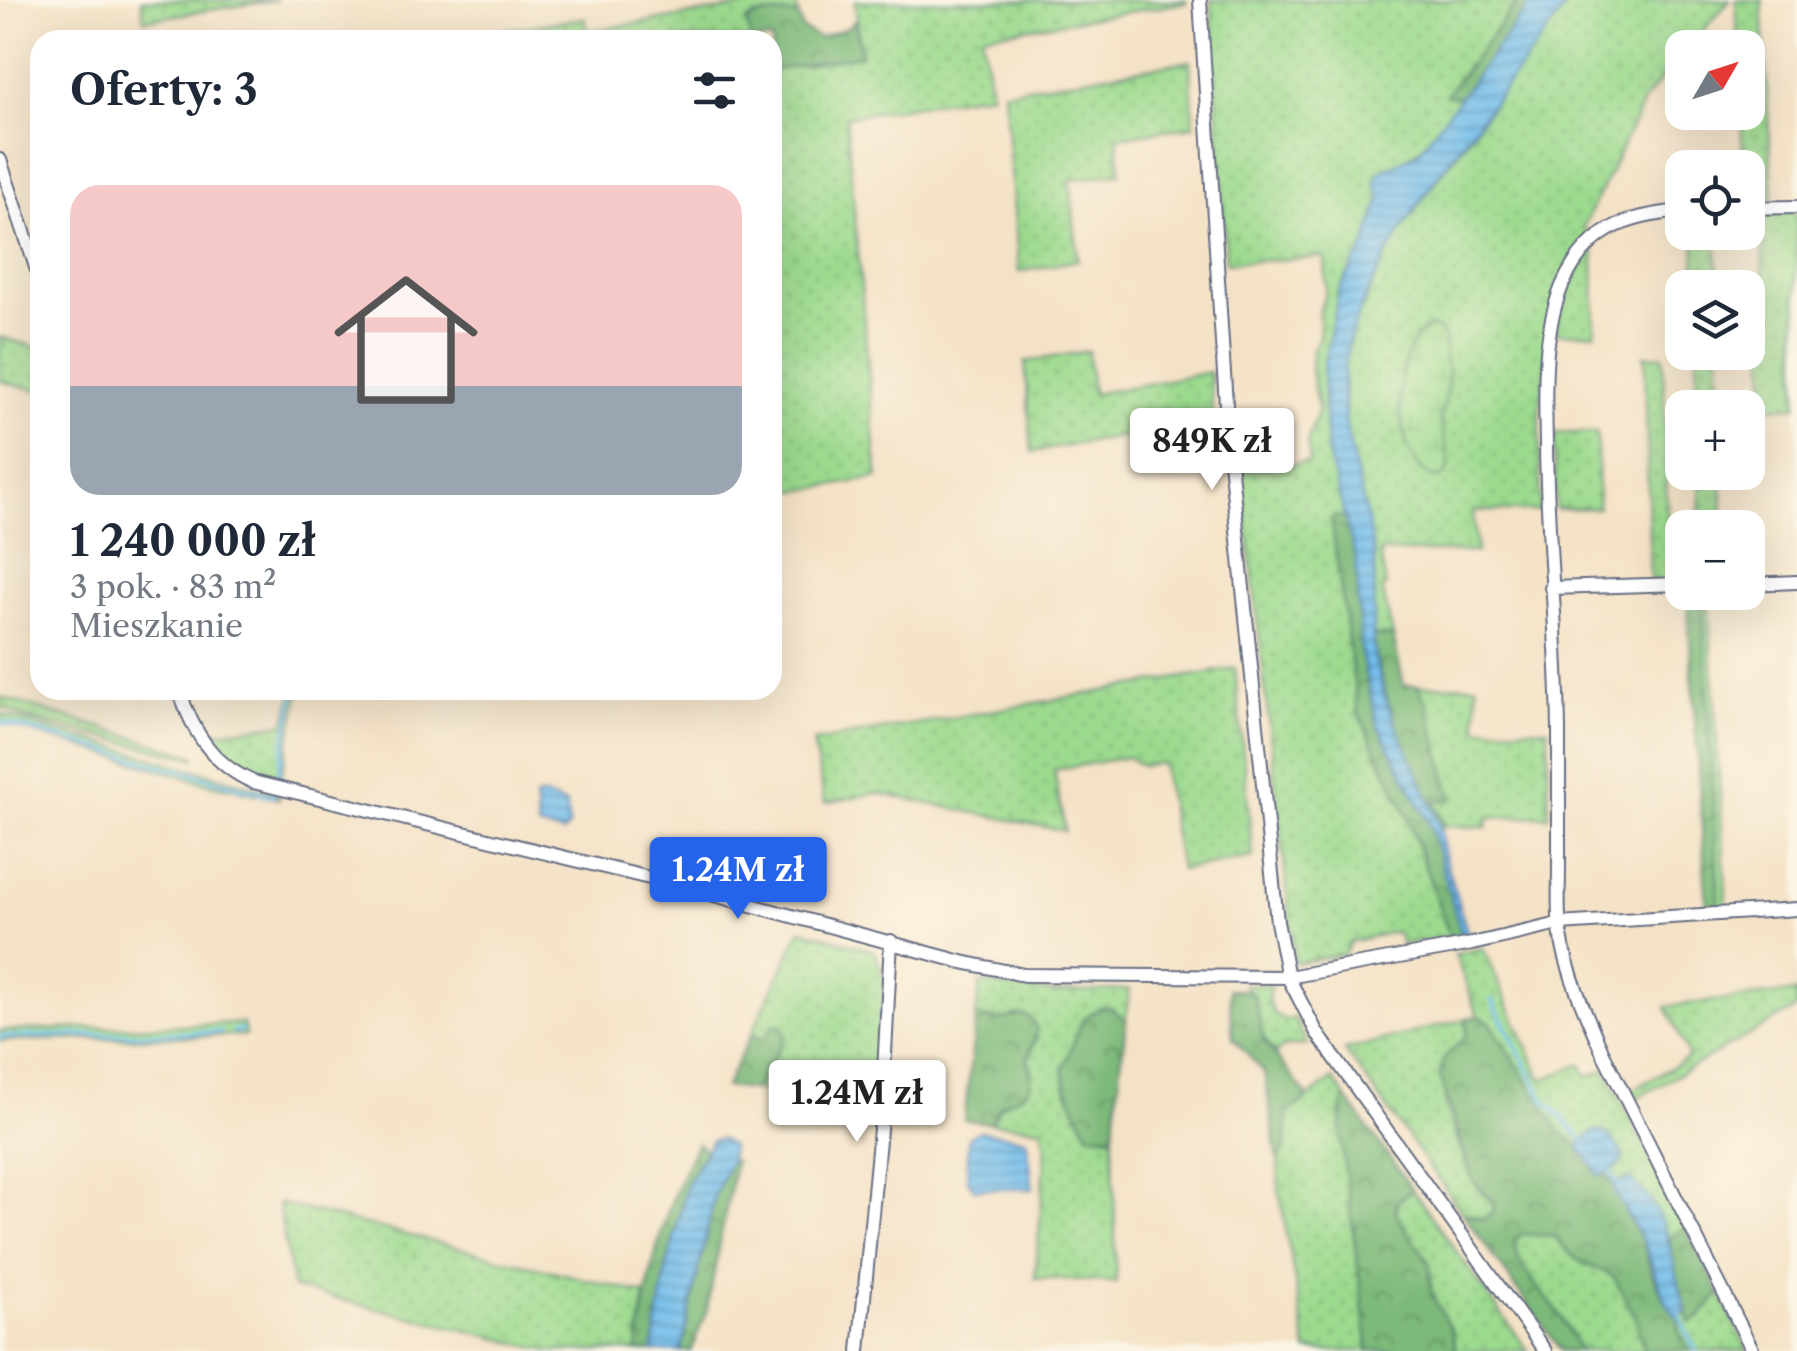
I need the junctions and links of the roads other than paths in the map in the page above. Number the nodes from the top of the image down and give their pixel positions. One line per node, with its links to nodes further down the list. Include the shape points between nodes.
1 (1200, 0): 15 (street, via 1229,452)
2 (0, 160): 6 (street)
3 (1797, 206): 4 (street)
4 (1765, 207)
5 (1665, 213): 10 (street, via 1637,217 1601,234 1558,296 1545,407)
6 (30, 249)
7 (1797, 582): 8 (street)
8 (1765, 583)
9 (1665, 585): 10 (street)
10 (1551, 588): 13 (street)
11 (183, 700): 14 (street, via 215,758 253,782)
12 (1797, 908): 13 (street)
13 (1559, 924): 15 (street); 18 (street, via 1595,1035 1627,1106)
14 (891, 941): 15 (street, via 1024,974); 16 (street)
15 (1288, 976): 17 (street, via 1317,1033)
16 (860, 1351)
17 (1546, 1351)
18 (1753, 1351)

